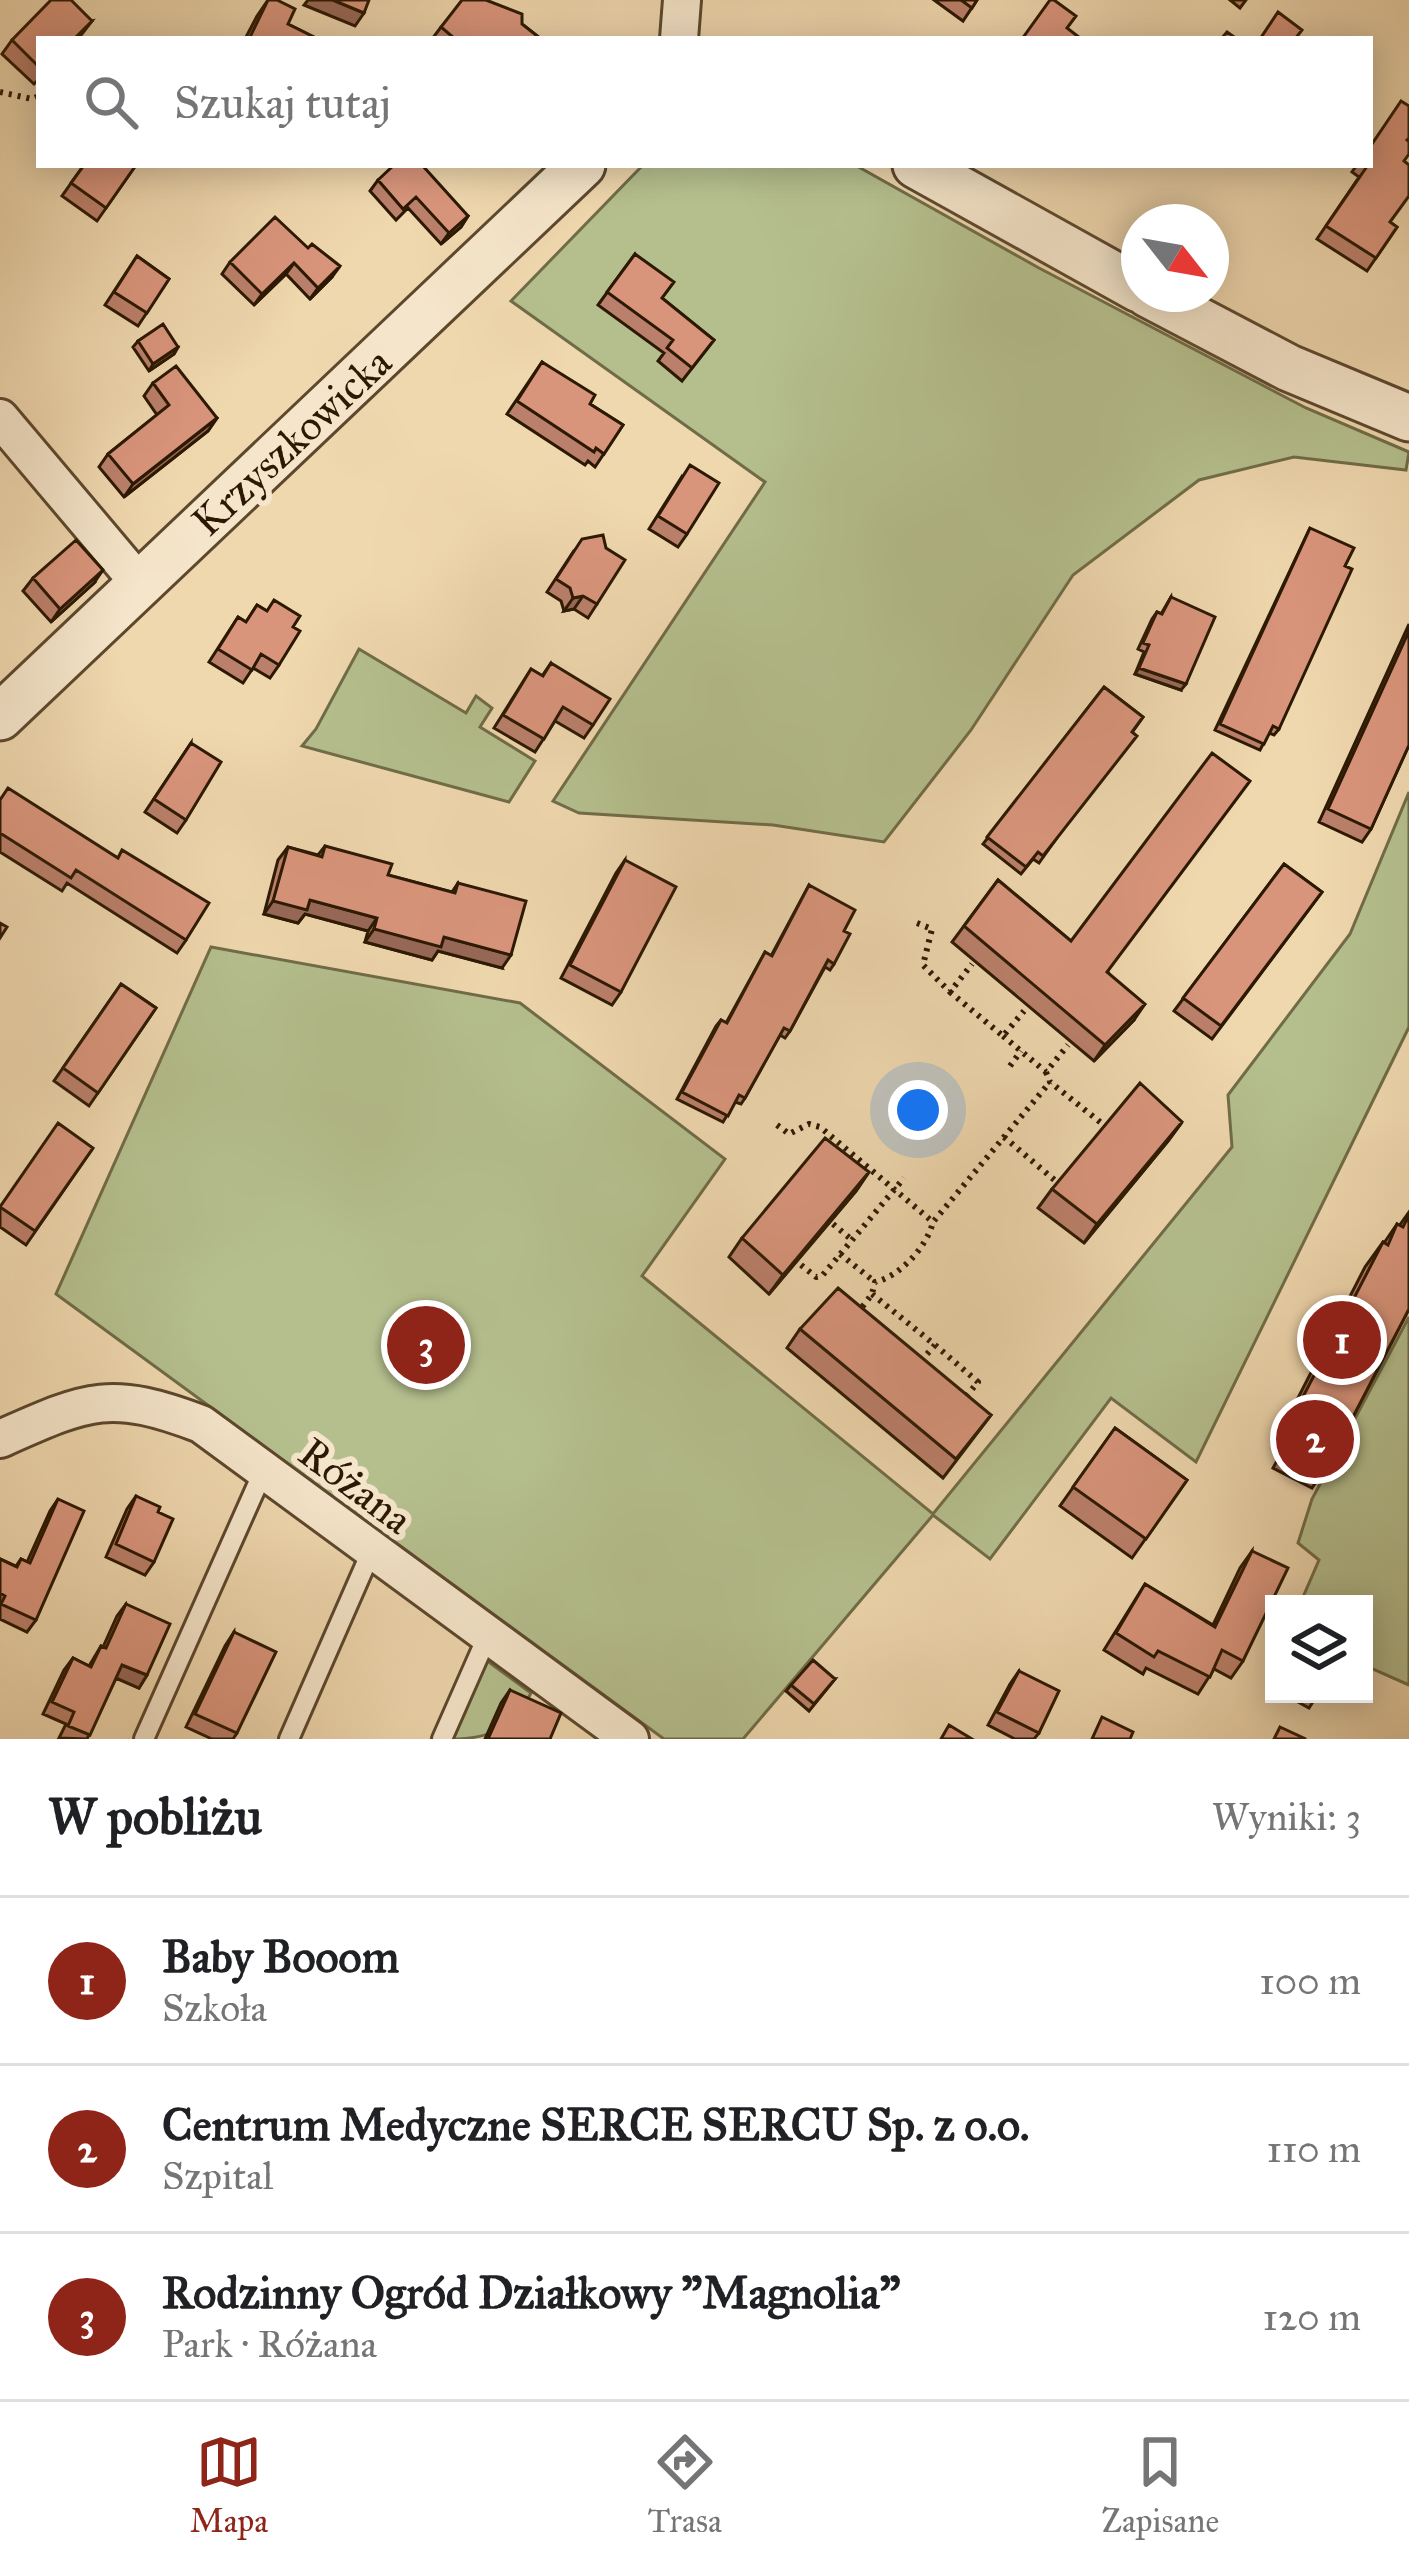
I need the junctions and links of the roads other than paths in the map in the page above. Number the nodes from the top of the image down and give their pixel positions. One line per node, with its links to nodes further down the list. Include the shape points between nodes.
1 (579, 168): 7 (street, Krzyszkowicka)
2 (921, 168): 3 (street)
3 (1121, 279)
4 (1182, 312): 6 (street)
5 (0, 418): 7 (street)
6 (1409, 418)
7 (140, 584): 8 (street, Krzyszkowicka)
8 (0, 717)
9 (0, 1438): 10 (street, Różana, via 101,1401 150,1405 201,1424)
10 (263, 1472): 11 (street, Różana); 13 (lane)
11 (371, 1552): 12 (street, Różana); 14 (lane)
12 (487, 1637): 15 (lane); 16 (street, Różana)
13 (144, 1739)
14 (289, 1739)
15 (442, 1739)
16 (630, 1739)

